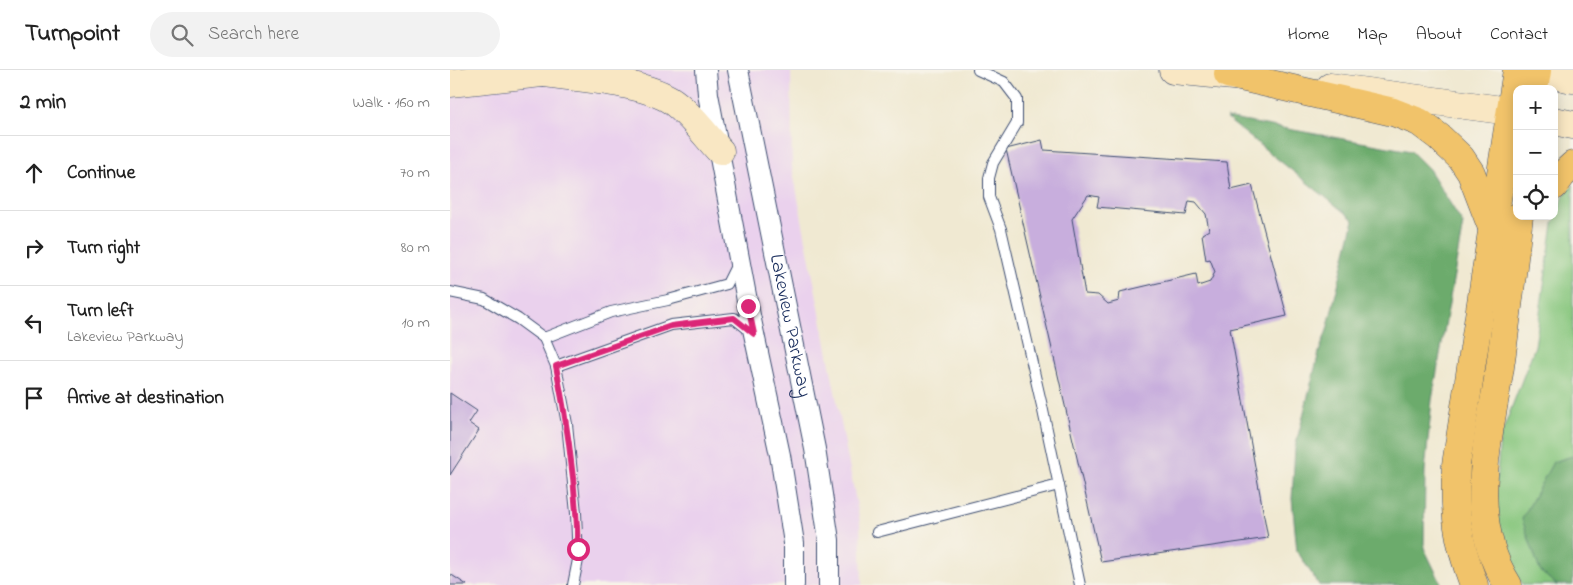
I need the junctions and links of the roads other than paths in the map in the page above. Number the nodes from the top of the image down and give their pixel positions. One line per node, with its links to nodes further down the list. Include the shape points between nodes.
1 (578, 70): 6 (main road)
2 (706, 70): 14 (street, Lakeview Parkway)
3 (738, 70): 30 (street, Lakeview Parkway, via 815,449 829,540)
4 (978, 70): 26 (lane, via 1004,82 1017,99 1017,123 993,163 989,197 1001,229)
5 (1173, 70): 7 (main road)
6 (543, 73): 10 (main road); 14 (main road, via 609,82 670,99)
7 (1228, 74): 11 (main road); 19 (highway, via 1393,112 1420,122 1461,158)
8 (1531, 74): 9 (main road)
9 (1573, 79)
10 (450, 83)
11 (1513, 111): 19 (highway)
12 (1558, 122): 13 (main road)
13 (1573, 125)
14 (720, 151): 20 (street, Lakeview Parkway)
15 (1573, 165): 16 (highway)
16 (1558, 180)
17 (1519, 220): 21 (highway)
18 (1536, 220): 21 (highway)
19 (1492, 227): 32 (highway, via 1461,427 1455,496 1457,527)
20 (739, 258): 23 (street, Lakeview Parkway); 24 (lane, via 727,284 611,312)
21 (1514, 263): 33 (highway, via 1482,496 1492,553)
22 (450, 292): 24 (lane, via 484,299)
23 (754, 334): 25 (lane, via 734,318 671,326); 29 (street, Lakeview Parkway, via 780,456 792,533)
24 (544, 338): 25 (lane)
25 (556, 366): 28 (lane, via 567,424 576,513 578,560)
26 (1059, 485): 27 (lane); 31 (lane)
27 (877, 532)
28 (573, 585)
29 (794, 585)
30 (829, 585)
31 (1080, 585)
32 (1474, 585)
33 (1508, 585)

